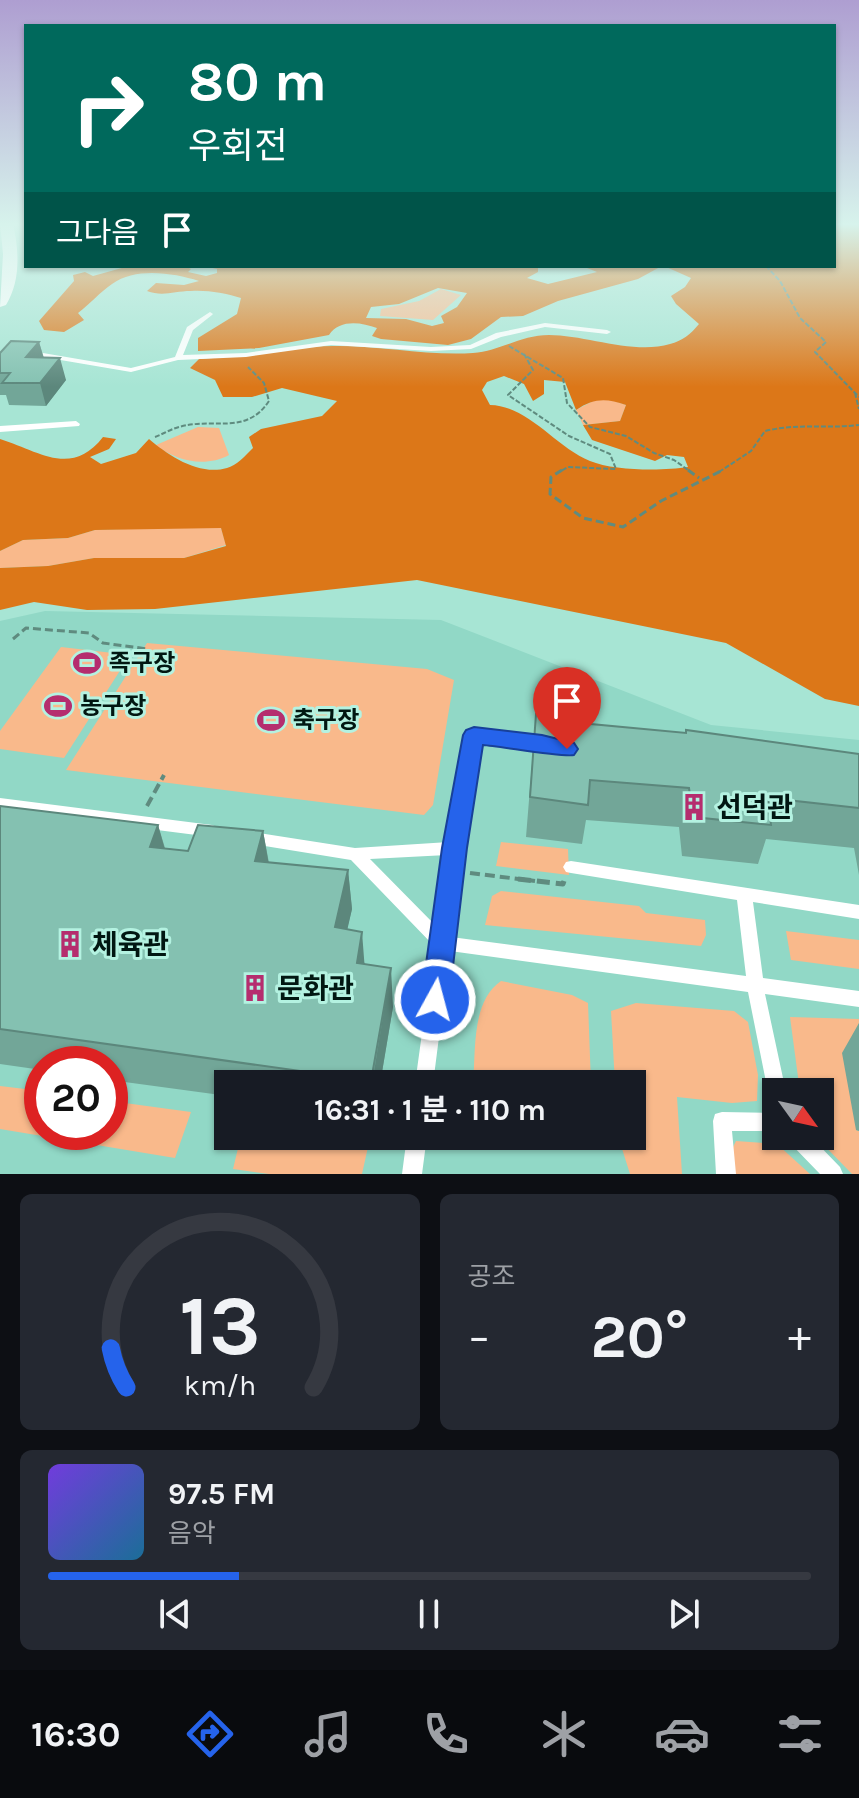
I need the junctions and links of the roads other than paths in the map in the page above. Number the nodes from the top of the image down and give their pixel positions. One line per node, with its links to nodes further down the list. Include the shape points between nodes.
1 (9, 278): 2 (street)
2 (0, 302)
3 (210, 314): 6 (lane, via 190,329)
4 (607, 332): 6 (lane, via 545,325 471,347 331,343)
5 (0, 355): 6 (lane, via 37,354 131,370)
6 (178, 358)
7 (76, 424): 8 (lane)
8 (0, 429)
9 (567, 749): 11 (lane, via 474,735)
10 (0, 804): 12 (lane)
11 (455, 848): 12 (lane); 16 (lane)
12 (355, 854): 16 (lane)
13 (571, 867): 14 (lane)
14 (744, 894): 15 (lane); 17 (lane)
15 (859, 912)
16 (442, 943): 17 (lane); 19 (lane)
17 (755, 985): 18 (lane); 20 (lane)
18 (859, 999)
19 (426, 1070)
20 (774, 1078)
21 (762, 1122): 25 (lane, via 722,1121)
22 (415, 1150): 24 (lane)
23 (810, 1150): 26 (lane)
24 (412, 1174)
25 (726, 1174)
26 (833, 1174)

